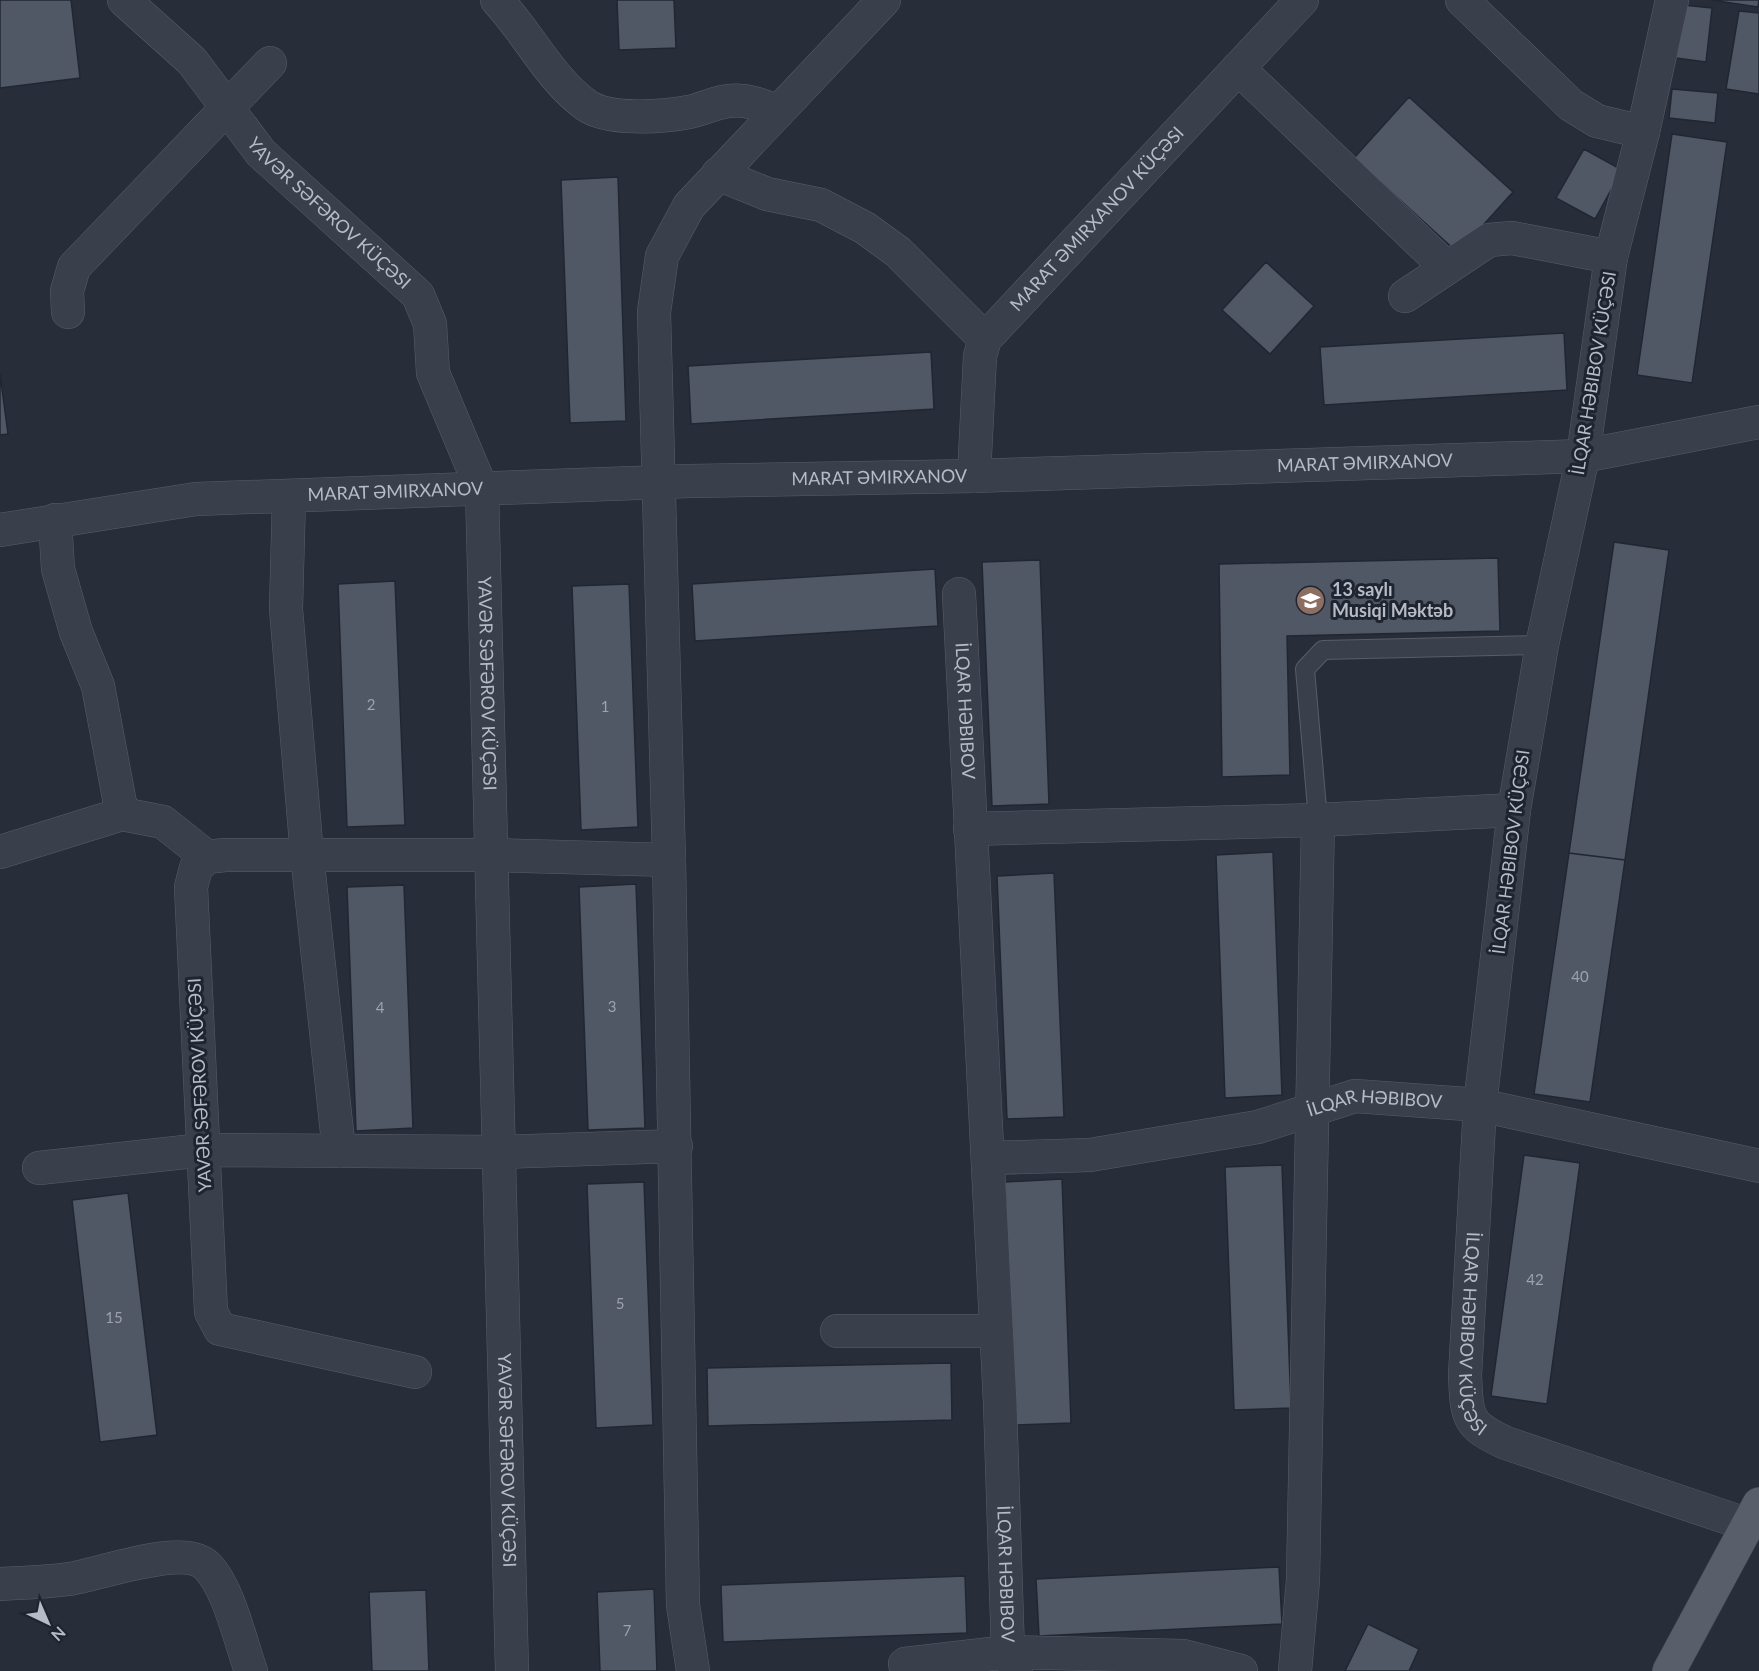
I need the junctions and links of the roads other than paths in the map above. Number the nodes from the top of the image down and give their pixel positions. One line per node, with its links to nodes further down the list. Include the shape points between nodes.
1 (124, 0): 9 (street, YAVƏR SƏFƏROV KÜÇƏSI, via 192,61)
2 (497, 0): 10 (street, via 569,91 588,107 642,116 689,112 729,101 754,102)
3 (884, 0): 10 (street)
4 (1302, 0): 8 (street, MARAT ƏMIRXANOV KÜÇƏSI)
5 (1462, 0): 11 (street, via 1571,105 1597,121)
6 (1672, 0): 11 (street, İLQAR HƏBIBOV KÜÇƏSI)
7 (270, 63): 9 (street)
8 (1238, 68): 14 (street); 17 (street, MARAT ƏMIRXANOV KÜÇƏSI)
9 (226, 107): 16 (street, via 74,267 67,291); 22 (street, YAVƏR SƏFƏROV KÜÇƏSI, via 261,153 418,295 430,324 433,373)
10 (778, 112): 12 (street)
11 (1643, 132): 13 (street, İLQAR HƏBIBOV KÜÇƏSI)
12 (718, 174): 17 (street, via 767,194 821,205 865,228 898,252); 21 (street, via 689,206 662,256 656,283)
13 (1611, 257): 14 (street, via 1512,238 1489,240); 19 (street, İLQAR HƏBIBOV KÜÇƏSI)
14 (1447, 268): 15 (street)
15 (1405, 296)
16 (68, 312)
17 (985, 339): 20 (street, via 980,356)
18 (1759, 422): 19 (street, MARAT ƏMIRXANOV)
19 (1583, 456): 20 (street, MARAT ƏMIRXANOV); 27 (street, İLQAR HƏBIBOV KÜÇƏSI)
20 (974, 476): 21 (street, MARAT ƏMIRXANOV)
21 (660, 483): 22 (street, MARAT ƏMIRXANOV); 36 (street)
22 (482, 490): 23 (street, MARAT ƏMIRXANOV); 34 (street, YAVƏR SƏFƏROV KÜÇƏSI)
23 (289, 497): 24 (street, MARAT ƏMIRXANOV, via 196,499); 33 (street, via 286,609)
24 (55, 520): 25 (street, MARAT ƏMIRXANOV); 29 (street, via 58,569 76,632 98,686)
25 (0, 530)
26 (959, 594): 31 (street, İLQAR HƏBIBOV)
27 (1542, 645): 28 (street, İLQAR HƏBIBOV KÜÇƏSI); 30 (lane, via 1323,650 1305,669)
28 (1514, 810): 30 (street); 37 (street, İLQAR HƏBIBOV KÜÇƏSI)
29 (122, 814): 32 (street); 35 (street, via 163,822)
30 (1318, 820): 31 (street); 38 (street)
31 (970, 829): 43 (street, İLQAR HƏBIBOV)
32 (0, 852)
33 (307, 855): 34 (street); 35 (street); 41 (street)
34 (492, 855): 36 (street); 42 (street, YAVƏR SƏFƏROV KÜÇƏSI)
35 (207, 857): 40 (street, YAVƏR SƏFƏROV KÜÇƏSI, via 196,868 191,887)
36 (669, 860): 39 (street)
37 (1480, 1105): 38 (street, İLQAR HƏBIBOV, via 1355,1096); 44 (street, İLQAR HƏBIBOV); 49 (street, İLQAR HƏBIBOV KÜÇƏSI, via 1465,1375 1466,1410 1479,1431 1506,1443)
38 (1312, 1111): 43 (street, İLQAR HƏBIBOV, via 1258,1127 1090,1155); 57 (street, via 1304,1580)
39 (676, 1146): 42 (street); 55 (street, via 683,1605)
40 (203, 1150): 41 (street); 45 (street); 48 (street, YAVƏR SƏFƏROV KÜÇƏSI, via 211,1312 220,1329)
41 (339, 1151): 42 (street)
42 (500, 1152): 54 (street, YAVƏR SƏFƏROV KÜÇƏSI)
43 (988, 1158): 47 (street, İLQAR HƏBIBOV)
44 (1759, 1166)
45 (39, 1168)
46 (837, 1330): 47 (street)
47 (996, 1331): 51 (street, İLQAR HƏBIBOV)
48 (415, 1372)
49 (1752, 1514): 58 (main road)
50 (0, 1584): 53 (street, via 71,1578 156,1558 205,1563 218,1578)
51 (1012, 1662): 52 (street); 56 (street, İLQAR HƏBIBOV, via 1183,1656)
52 (905, 1664)
53 (251, 1671)
54 (512, 1671)
55 (693, 1671)
56 (1241, 1671)
57 (1295, 1671)
58 (1669, 1671)

